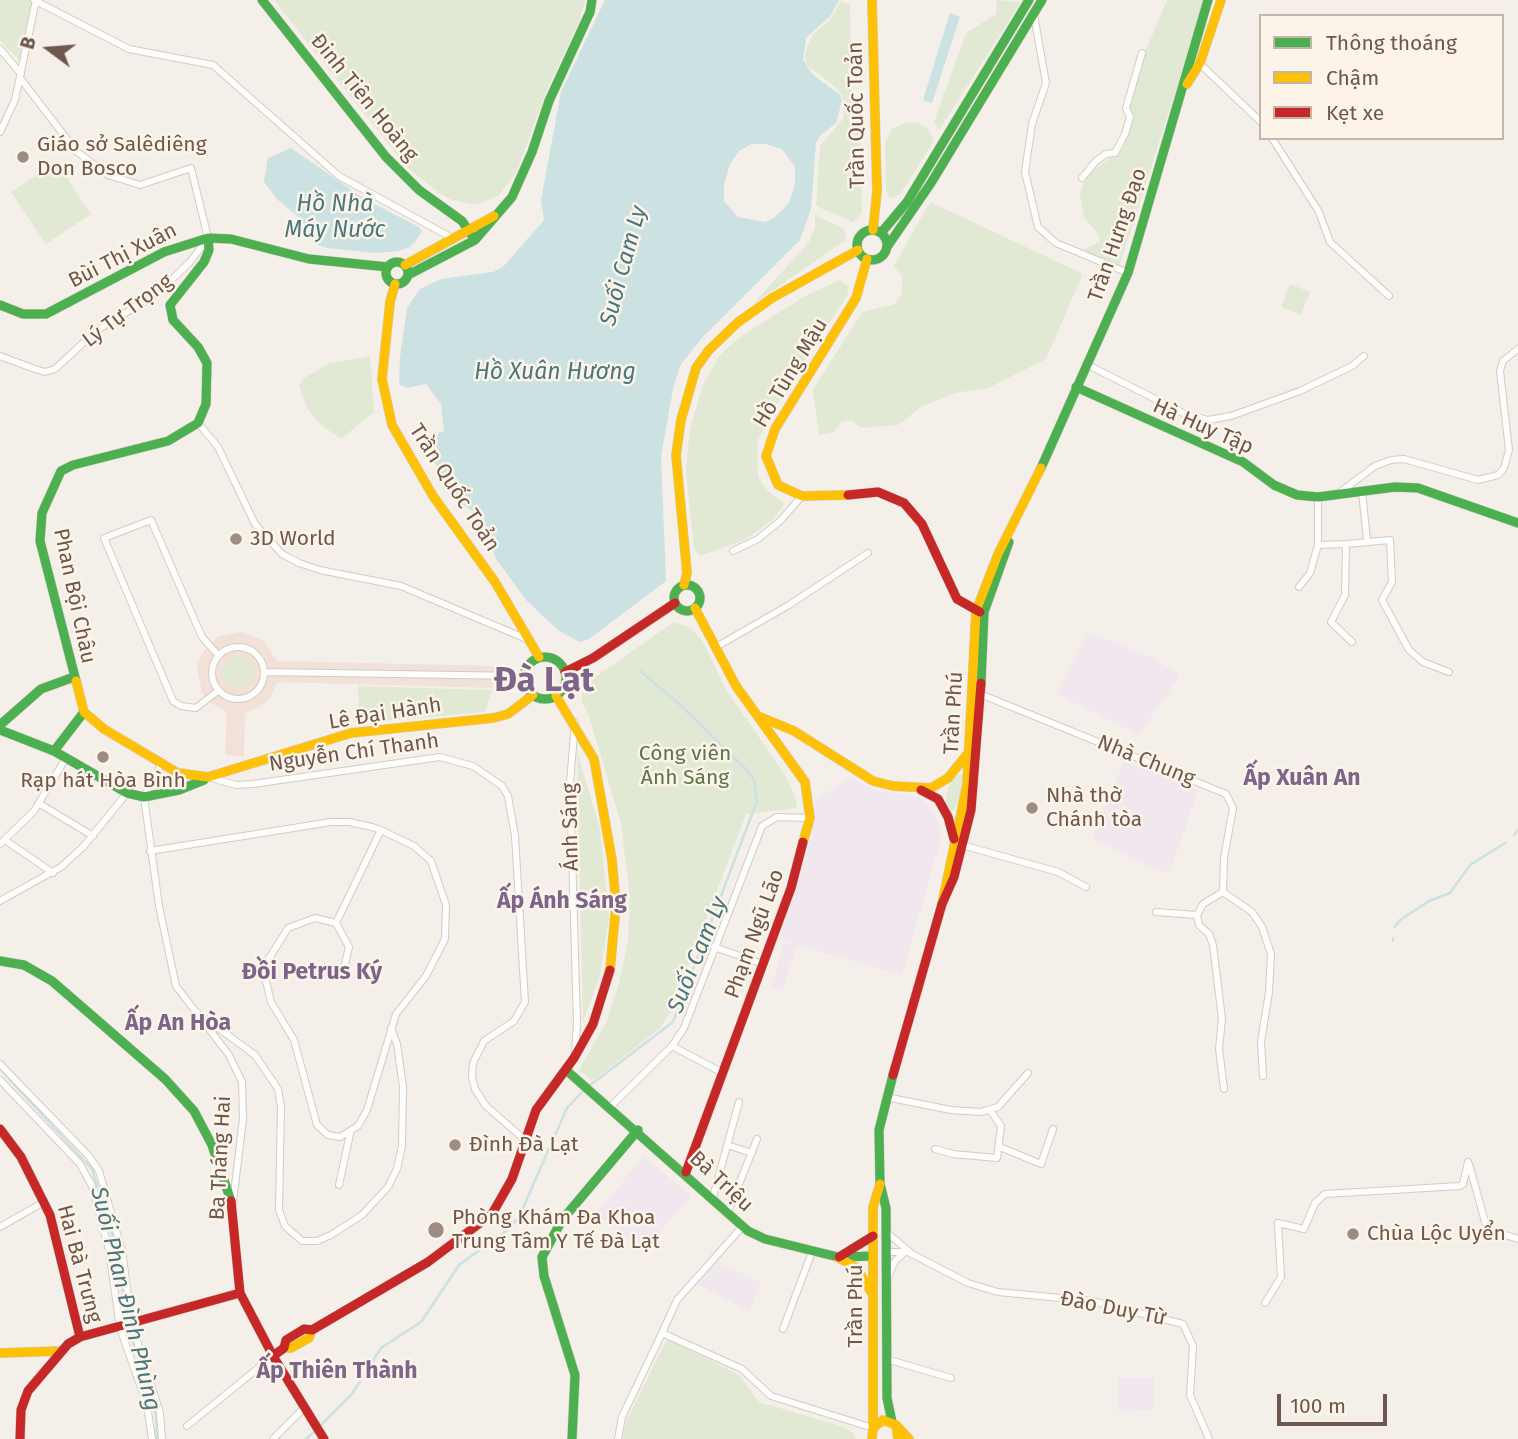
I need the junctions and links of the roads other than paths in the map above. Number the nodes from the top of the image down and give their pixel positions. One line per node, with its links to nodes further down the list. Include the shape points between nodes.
1 (35, 0): 14 (street); 23 (street, via 129,49 213,65 339,176)
2 (262, 0): 21 (main road, Đinh Tiên Hoàng, via 386,157)
3 (592, 0): 21 (main road, via 521,182 499,214)
4 (872, 0): 20 (main road, Trần Quốc Toản)
5 (1042, 0): 9 (main road)
6 (1208, 0): 12 (main road, Trần Hưng Đạo)
7 (1221, 0): 13 (main road, Trần Hưng Đạo)
8 (1028, 2): 9 (main road); 20 (main road, via 907,202)
9 (1034, 14): 24 (main road); 29 (street, via 1046,83 1032,124 1025,172 1038,227 1056,243)
10 (0, 50): 14 (street)
11 (1142, 53): 19 (street, via 1126,108 1130,117 1125,134 1115,153 1106,153)
12 (1189, 60): 13 (street); 15 (main road, Trần Hưng Đạo)
13 (1200, 63): 15 (main road, Trần Hưng Đạo); 16 (street)
14 (21, 76): 17 (street); 22 (street, via 76,151 108,175 140,185 191,168)
15 (1184, 89): 29 (main road, Trần Hưng Đạo)
16 (1259, 120)
17 (0, 132)
18 (1273, 140): 31 (street, via 1319,212 1330,242)
19 (1082, 178)
20 (877, 231): 24 (main road); 25 (main road, via 860,236)
21 (473, 235): 23 (main road); 28 (main road)
22 (208, 238): 27 (main road, Bùi Thị Xuân, via 231,239 309,259); 32 (main road, Bùi Thị Xuân, via 164,252 46,314 23,314); 34 (street, Lý Tự Trọng, via 158,293 96,331 55,369 46,372); 38 (main road, via 204,262 170,306 173,320 207,363 206,404)
23 (454, 239): 28 (main road)
24 (887, 247): 26 (main road, via 881,257)
25 (858, 250): 26 (main road); 49 (main road, via 737,323 696,368 676,454 687,573)
26 (867, 259): 41 (main road, Hồ Tùng Mậu, via 856,299 770,440 766,456 770,472 778,485)
27 (388, 267): 28 (main road, via 398,262); 30 (main road, via 387,277)
28 (406, 270): 30 (main road, via 404,282)
29 (1128, 273): 36 (main road, Trần Hưng Đạo)
30 (395, 284): 54 (main road, Trần Quốc Toản, via 382,379 392,425 433,496 476,553)
31 (1389, 296)
32 (0, 305)
33 (1518, 349): 40 (street, via 1503,361 1500,371 1509,450 1498,475 1478,480 1404,459 1391,460 1375,466)
34 (0, 355)
35 (1364, 356): 36 (street, via 1300,391 1208,420 1185,414)
36 (1086, 364): 37 (main road, Trần Hưng Đạo)
37 (1076, 387): 42 (main road, Hà Huy Tập, via 1243,462 1274,485 1297,495); 53 (main road, Trần Phú, via 998,554)
38 (198, 423): 54 (street, via 218,447 255,524 282,554 320,570 401,586); 63 (main road, Phan Bội Châu, via 168,441 73,465 61,471 53,484 42,513 40,541)
39 (1362, 492): 40 (main road, Hà Huy Tập); 43 (main road, Hà Huy Tập, via 1418,488); 44 (street)
40 (1337, 495): 42 (main road, Hà Huy Tập)
41 (802, 496): 47 (street, via 769,531); 53 (main road, via 878,492 904,503 922,524 957,599)
42 (1318, 497): 46 (street)
43 (1518, 523)
44 (1367, 540): 45 (street); 61 (street, via 1390,540 1392,582 1381,597 1406,645 1423,663)
45 (1346, 544): 46 (street); 55 (street, via 1345,595 1331,622)
46 (1318, 545): 50 (street, via 1310,573)
47 (733, 551)
48 (868, 553): 56 (street)
49 (684, 585): 51 (main road, via 675,592); 52 (main road, via 695,587 699,594)
50 (1299, 587)
51 (675, 603): 52 (main road, via 684,611); 60 (main road)
52 (695, 608): 56 (main road)
53 (980, 612): 65 (main road, Trần Phú)
54 (529, 640): 58 (main road, Trần Quốc Toản)
55 (1352, 642)
56 (716, 647): 69 (main road)
57 (219, 656): 59 (street, via 230,648 246,648 259,657); 64 (street, via 212,675); 64 (street, via 202,637 151,520 104,538 173,701 196,708)
58 (539, 657): 60 (main road, via 552,657); 62 (main road, via 528,664)
59 (264, 672): 62 (street); 64 (street, via 260,687 248,697 233,698)
60 (565, 672): 67 (main road, via 564,685)
61 (1449, 672)
62 (524, 676): 66 (main road)
63 (74, 677): 68 (main road, Phan Bội Châu); 71 (main road, via 41,690)
64 (219, 690)
65 (977, 693): 72 (main road, Trần Phú); 89 (street, Nhà Chung, via 1226,794 1233,808)
66 (533, 695): 67 (main road, via 544,699); 76 (main road, Lê Đại Hành, via 508,714 493,718 343,734)
67 (556, 696): 70 (main road)
68 (84, 712): 73 (main road); 75 (main road, Lê Đại Hành)
69 (756, 716): 77 (main road, via 794,732 873,781); 81 (main road, Phạm Ngũ Lão, via 805,782)
70 (575, 723): 101 (street, Ánh Sáng, via 570,782 577,1023); 101 (main road, via 594,760 616,905 614,949 605,991)
71 (0, 728): 73 (main road)
72 (974, 750): 77 (main road, via 941,784); 85 (main road, Trần Phú)
73 (54, 751): 74 (main road)
74 (66, 758): 78 (main road); 80 (street)
75 (161, 764): 76 (main road, Lê Đại Hành, via 187,776); 79 (street)
76 (208, 777): 79 (main road, via 179,790); 117 (street, Nguyễn Chí Thanh, via 236,785 253,784 440,757 473,766 502,786 515,836 525,1002 513,1021 485,1041 473,1063 472,1077 486,1106)
77 (919, 789): 85 (main road, via 938,799)
78 (127, 793): 79 (main road); 83 (street)
79 (144, 797): 86 (street, Ba Tháng Hai)
80 (40, 804): 83 (street); 84 (street)
81 (810, 818): 94 (street, via 777,817 762,826); 97 (main road, Phạm Ngũ Lão)
82 (381, 830): 86 (street, via 331,822); 93 (street); 99 (street, via 414,846 431,861 446,905 440,951)
83 (93, 836): 87 (street)
84 (2, 842): 87 (street)
85 (958, 844): 88 (street, via 1058,872); 109 (main road, Trần Phú)
86 (150, 850): 98 (street, Ba Tháng Hai, via 175,982)
87 (53, 873): 90 (street)
88 (1086, 887)
89 (1223, 892): 92 (street, via 1203,904); 106 (street, via 1252,912 1271,954 1261,1042)
90 (0, 901)
91 (1156, 912): 92 (street)
92 (1196, 915): 108 (street, via 1213,945)
93 (336, 923): 96 (street, via 349,947); 116 (street, via 315,918 288,928 268,960 265,977 271,1002 294,1040 317,1125 328,1135)
94 (714, 947): 97 (street); 100 (street, via 684,1028)
95 (0, 961): 128 (main road, via 24,965 52,981 185,1099 204,1126)
96 (345, 964)
97 (763, 964): 104 (main road, Phạm Ngũ Lão)
98 (195, 1011): 99 (street, via 255,1055 278,1088 279,1210 285,1226 302,1241 331,1235 362,1215 388,1187 397,1169 403,1087); 128 (street, Ba Tháng Hai, via 238,1069 242,1082 243,1119)
99 (391, 1028): 116 (street, via 367,1110)
100 (671, 1046): 104 (street); 111 (street)
101 (574, 1058): 103 (main road)
102 (0, 1064): 145 (street, via 99,1171 122,1255)
103 (566, 1070): 111 (main road, Bà Triệu); 117 (main road, via 547,1092)
104 (723, 1073): 123 (main road, Phạm Ngũ Lão)
105 (1028, 1073): 112 (street)
106 (1263, 1076)
107 (0, 1080): 146 (street, via 86,1174 109,1250)
108 (1224, 1089)
109 (886, 1097): 112 (street, via 951,1110); 124 (main road, Trần Phú, via 879,1130)
110 (739, 1102): 119 (street)
111 (606, 1104): 115 (main road, Bà Triệu)
112 (990, 1110): 120 (street, via 1001,1126)
113 (0, 1129): 127 (main road, Hai Bà Trưng, via 21,1157)
114 (1053, 1129): 120 (street, via 1041,1164)
115 (638, 1130): 123 (main road, Bà Triệu); 164 (main road, via 562,1220 542,1257 575,1375)
116 (349, 1134): 125 (street)
117 (524, 1139): 152 (main road, via 503,1198 480,1226 428,1262 312,1330 304,1329 286,1340)
118 (757, 1139): 122 (street)
119 (727, 1145): 122 (street); 126 (street)
120 (1000, 1147): 121 (street, via 993,1160)
121 (935, 1149)
122 (752, 1153): 129 (street)
123 (685, 1172): 126 (main road, Bà Triệu)
124 (880, 1184): 132 (main road, Trần Phú); 133 (main road, Trần Phú, via 873,1207)
125 (339, 1185)
126 (713, 1197): 129 (main road, Bà Triệu)
127 (44, 1202): 130 (street); 149 (main road, Hai Bà Trưng, via 62,1255)
128 (232, 1204): 142 (main road, Ba Tháng Hai)
129 (727, 1212): 131 (main road, Bà Triệu)
130 (0, 1227)
131 (742, 1227): 135 (main road, Bà Triệu, via 765,1240); 148 (street, via 677,1300)
132 (886, 1232): 136 (main road, Trần Phú); 138 (street)
133 (873, 1236): 139 (main road, Trần Phú); 140 (main road)
134 (1518, 1239): 144 (street, via 1487,1229 1468,1162 1460,1186 1325,1194 1315,1203 1304,1229 1278,1223 1281,1277)
135 (812, 1252): 140 (main road, Bà Triệu); 147 (street)
136 (887, 1252): 137 (street, Đào Duy Từ); 139 (main road, Bà Triệu); 141 (main road, Trần Phú)
137 (905, 1252): 138 (street, Đào Duy Từ); 141 (street, via 895,1261)
138 (914, 1255): 169 (street, Đào Duy Từ, via 968,1283 998,1292 1092,1301 1183,1324 1193,1346 1190,1395)
139 (873, 1256): 140 (main road, Bà Triệu); 143 (main road, Trần Phú)
140 (838, 1258): 143 (main road, via 863,1275)
141 (887, 1284): 153 (main road, Trần Phú)
142 (240, 1293): 145 (main road); 152 (main road, Ba Tháng Hai)
143 (874, 1303): 158 (main road, Trần Phú)
144 (1265, 1303)
145 (132, 1325): 146 (main road); 161 (street)
146 (120, 1328): 149 (main road); 160 (street, via 148,1405)
147 (783, 1329)
148 (662, 1333): 158 (street, via 743,1369 771,1396); 165 (street, via 622,1417)
149 (80, 1337): 150 (main road)
150 (60, 1351): 151 (main road); 159 (main road, via 24,1400)
151 (0, 1353)
152 (273, 1356): 155 (main road, Ba Tháng Hai); 157 (street)
153 (886, 1359): 154 (street); 156 (main road, Trần Phú, via 887,1398)
154 (951, 1378)
155 (304, 1408): 162 (street); 163 (main road, Ba Tháng Hai)
156 (894, 1423): 158 (main road, via 883,1420); 167 (main road, Trần Phú); 168 (main road)
157 (187, 1426)
158 (873, 1427): 166 (main road, Trần Phú)
159 (20, 1439)
160 (152, 1439)
161 (162, 1439)
162 (272, 1439)
163 (324, 1439)
164 (572, 1439)
165 (618, 1439)
166 (872, 1439)
167 (898, 1439)
168 (909, 1439)
169 (1209, 1439)

